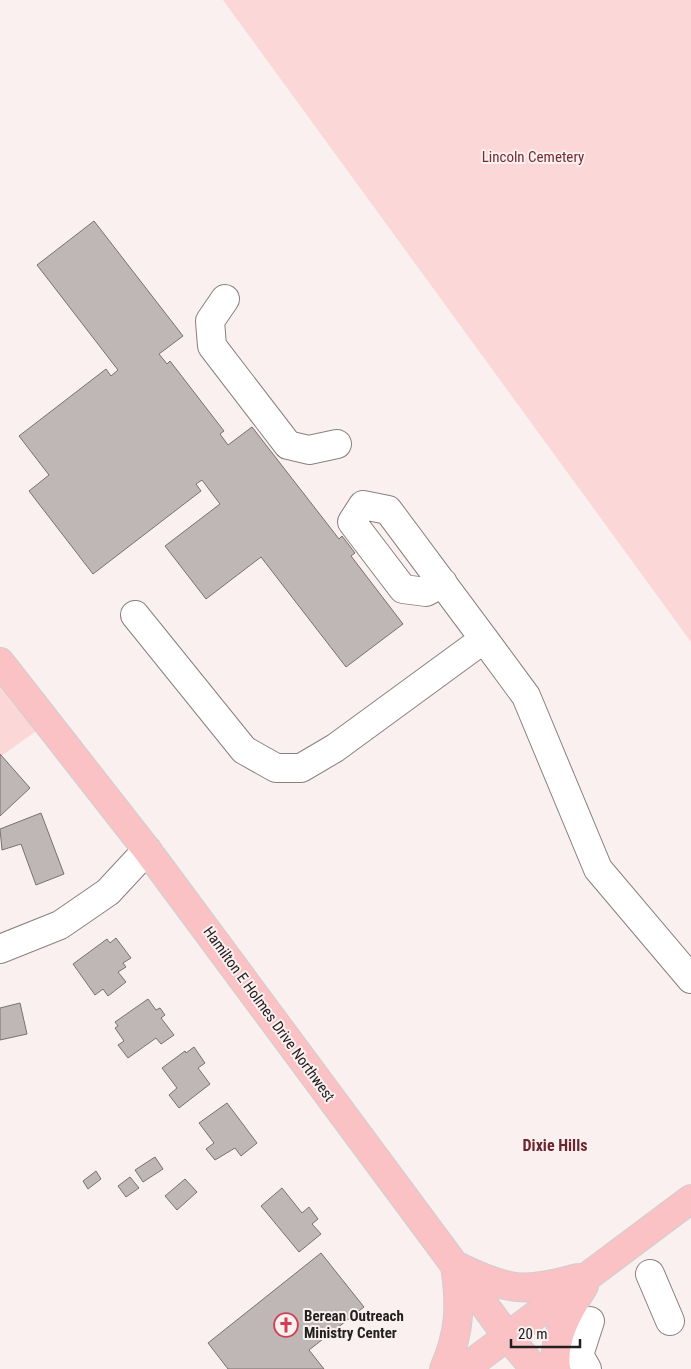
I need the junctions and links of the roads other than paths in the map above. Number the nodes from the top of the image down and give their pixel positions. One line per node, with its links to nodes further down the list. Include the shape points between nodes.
1 (225, 299): 2 (street, via 210,321 212,346 288,445 309,450)
2 (337, 444)
3 (443, 583): 5 (street)
4 (135, 615): 5 (street, via 244,750 276,768 301,768 336,748)
5 (484, 639): 9 (street, via 526,696 598,869)
6 (0, 662): 7 (main road, Hamilton E Holmes Drive Northwest)
7 (147, 850): 8 (street, via 108,892 60,925); 11 (main road, Hamilton E Holmes Drive Northwest)
8 (0, 949)
9 (691, 979)
10 (691, 1200): 12 (main road)
11 (455, 1265): 12 (main road, via 489,1282 515,1288 543,1288); 16 (main road, Hamilton E Holmes Drive Northwest); 17 (main road, via 460,1299 458,1321)
12 (591, 1274): 16 (main road); 20 (main road, via 567,1313 557,1342)
13 (650, 1274): 15 (street)
14 (590, 1321): 21 (street, via 579,1355)
15 (670, 1321)
16 (508, 1337): 18 (main road); 19 (main road, Hamilton E Holmes Drive Northwest)
17 (444, 1369)
18 (464, 1369)
19 (535, 1369)
20 (556, 1369)
21 (587, 1369)

